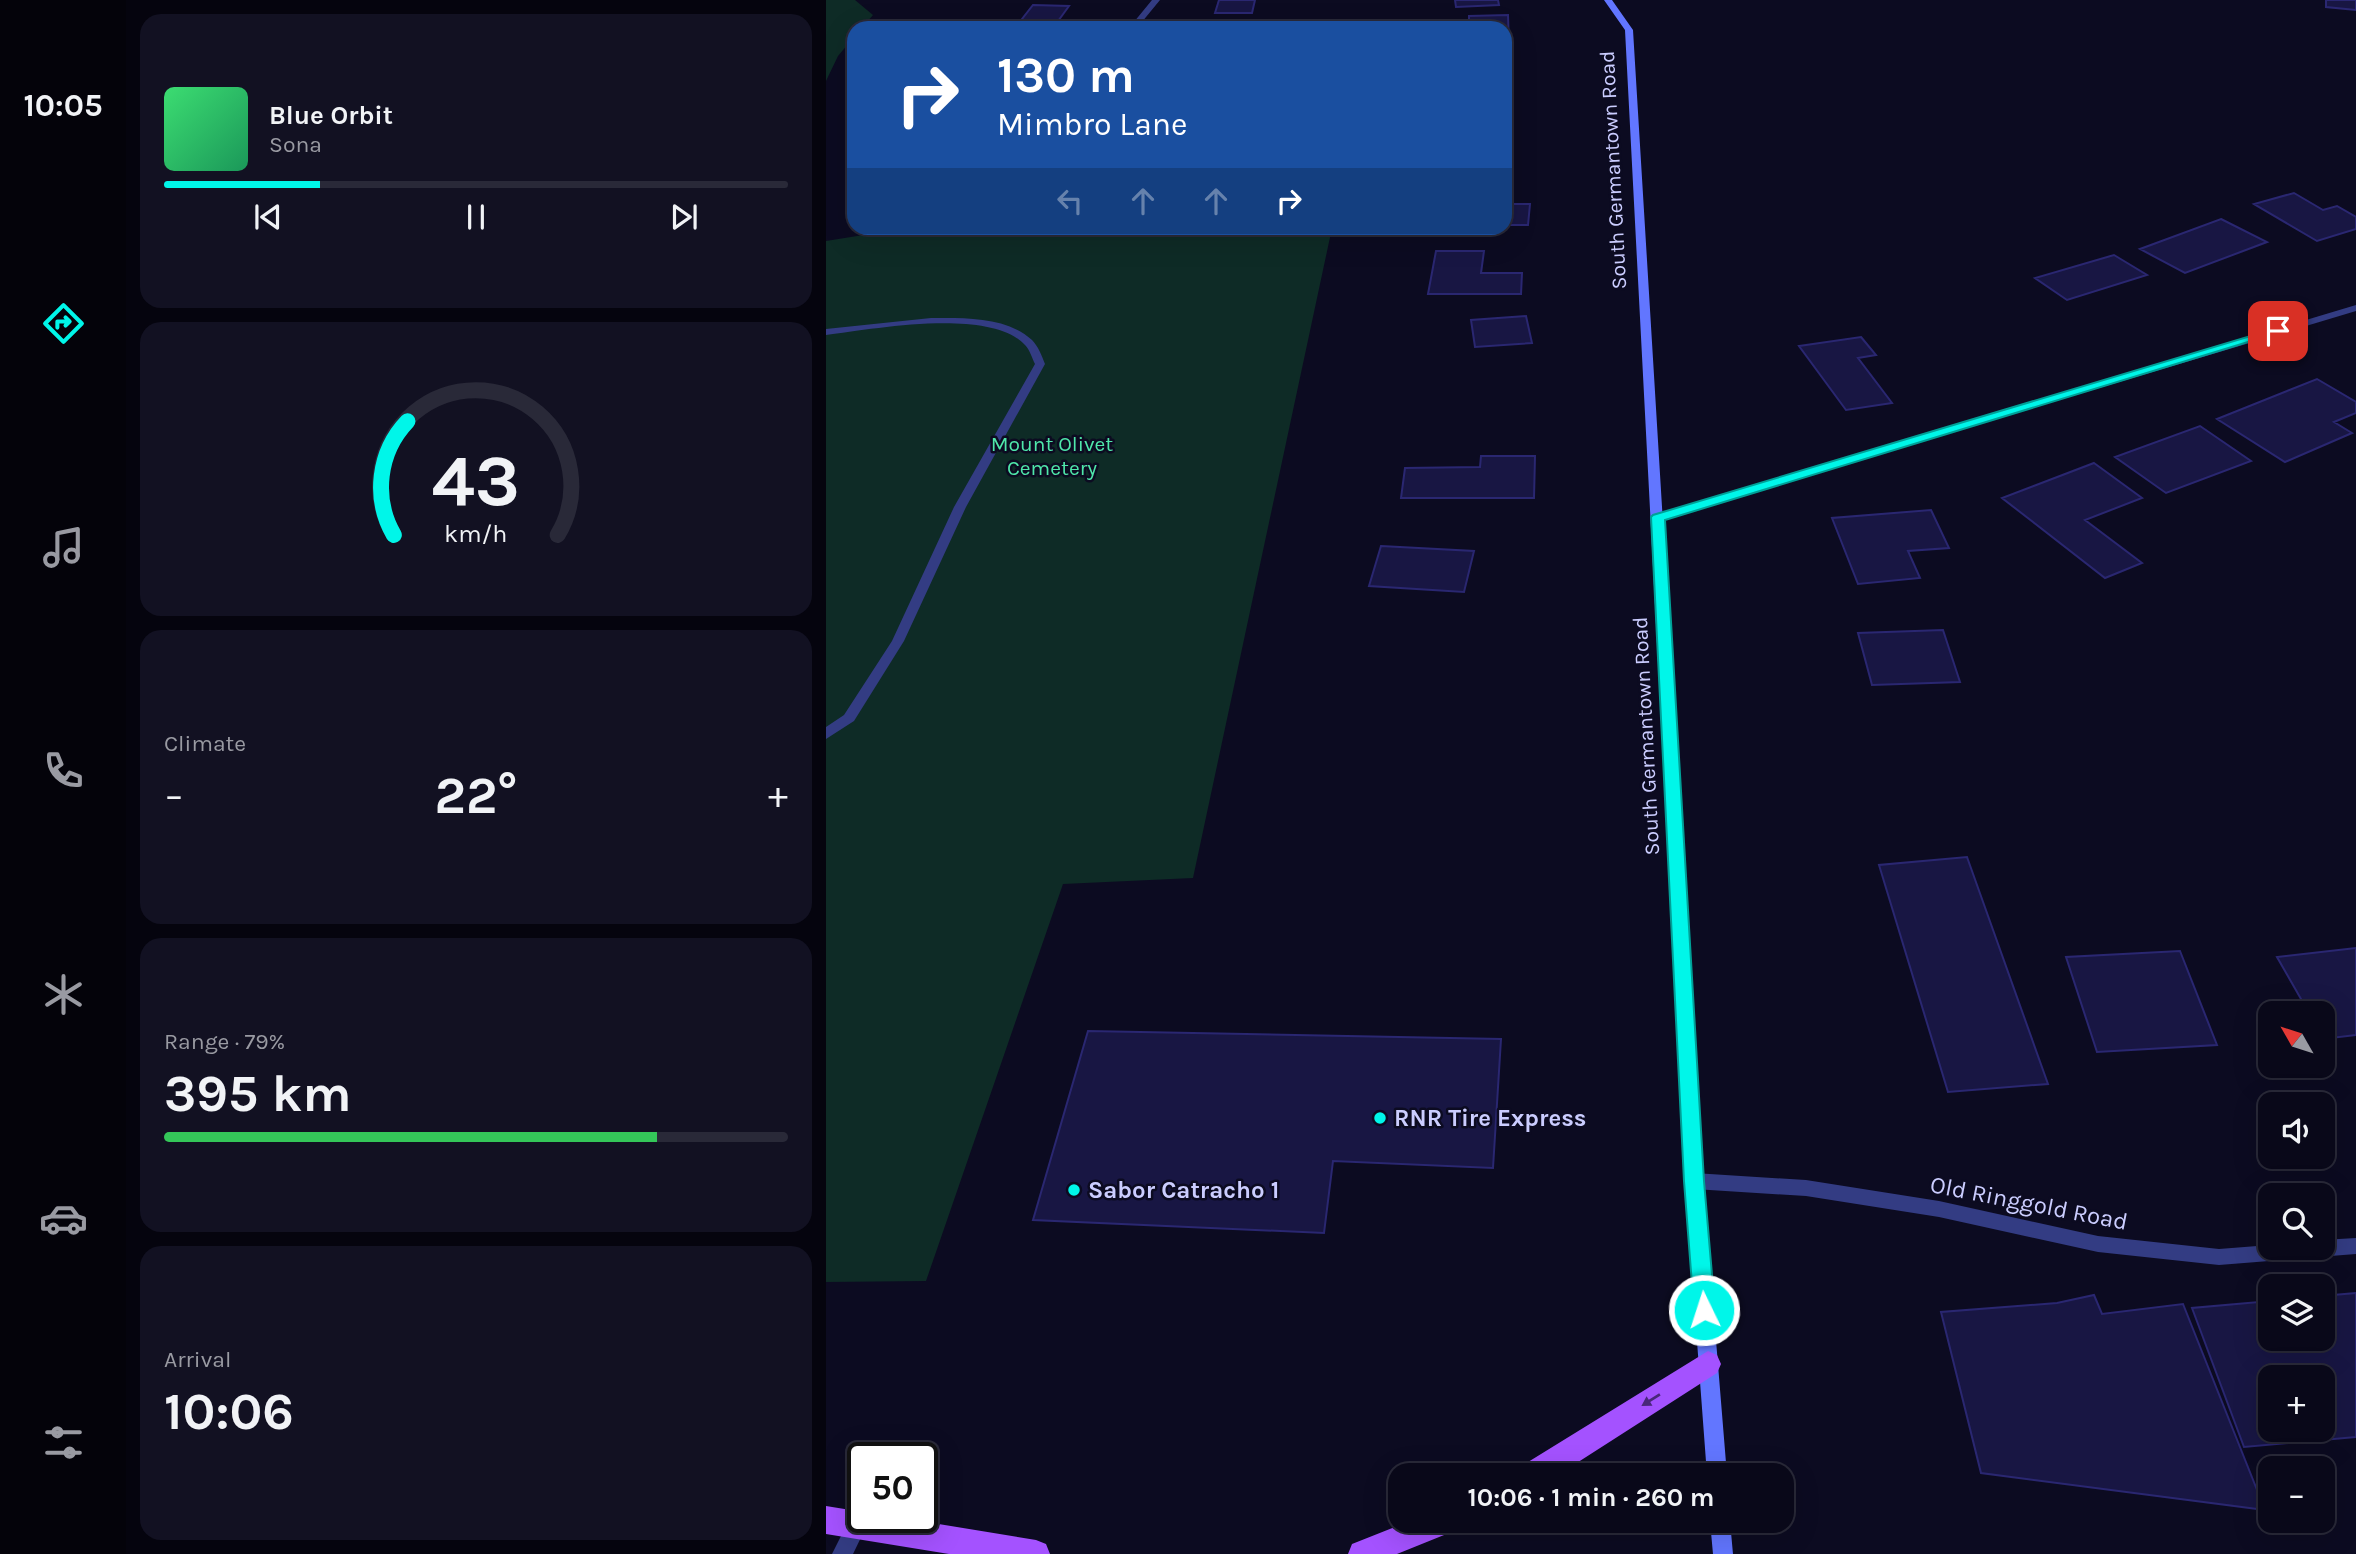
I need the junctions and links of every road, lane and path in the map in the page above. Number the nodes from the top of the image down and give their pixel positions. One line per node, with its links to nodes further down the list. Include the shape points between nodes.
1 (1156, 0): 3 (street)
2 (1608, 0): 6 (main road, South Germantown Road, via 1629,30)
3 (1139, 21)
4 (2356, 308): 6 (street)
5 (826, 332): 7 (street, via 954,320 1000,326 1028,341 1040,364 960,507 898,642 849,718)
6 (1658, 517): 8 (main road, South Germantown Road)
7 (826, 734)
8 (1694, 1181): 9 (street, Old Ringgold Road, via 1805,1188 1939,1209 2098,1244 2219,1257); 10 (main road, South Germantown Road)
9 (2356, 1246)
10 (1708, 1364): 11 (main road, one-way to 11); 12 (main road, South Germantown Road)
11 (1552, 1463)
12 (1716, 1463)
13 (826, 1520): 14 (main road)
14 (847, 1523)
15 (853, 1533): 19 (street)
16 (907, 1533): 20 (main road)
17 (1414, 1533): 21 (main road)
18 (1721, 1533): 22 (main road)
19 (842, 1554)
20 (1037, 1554)
21 (1362, 1554)
22 (1723, 1554)

